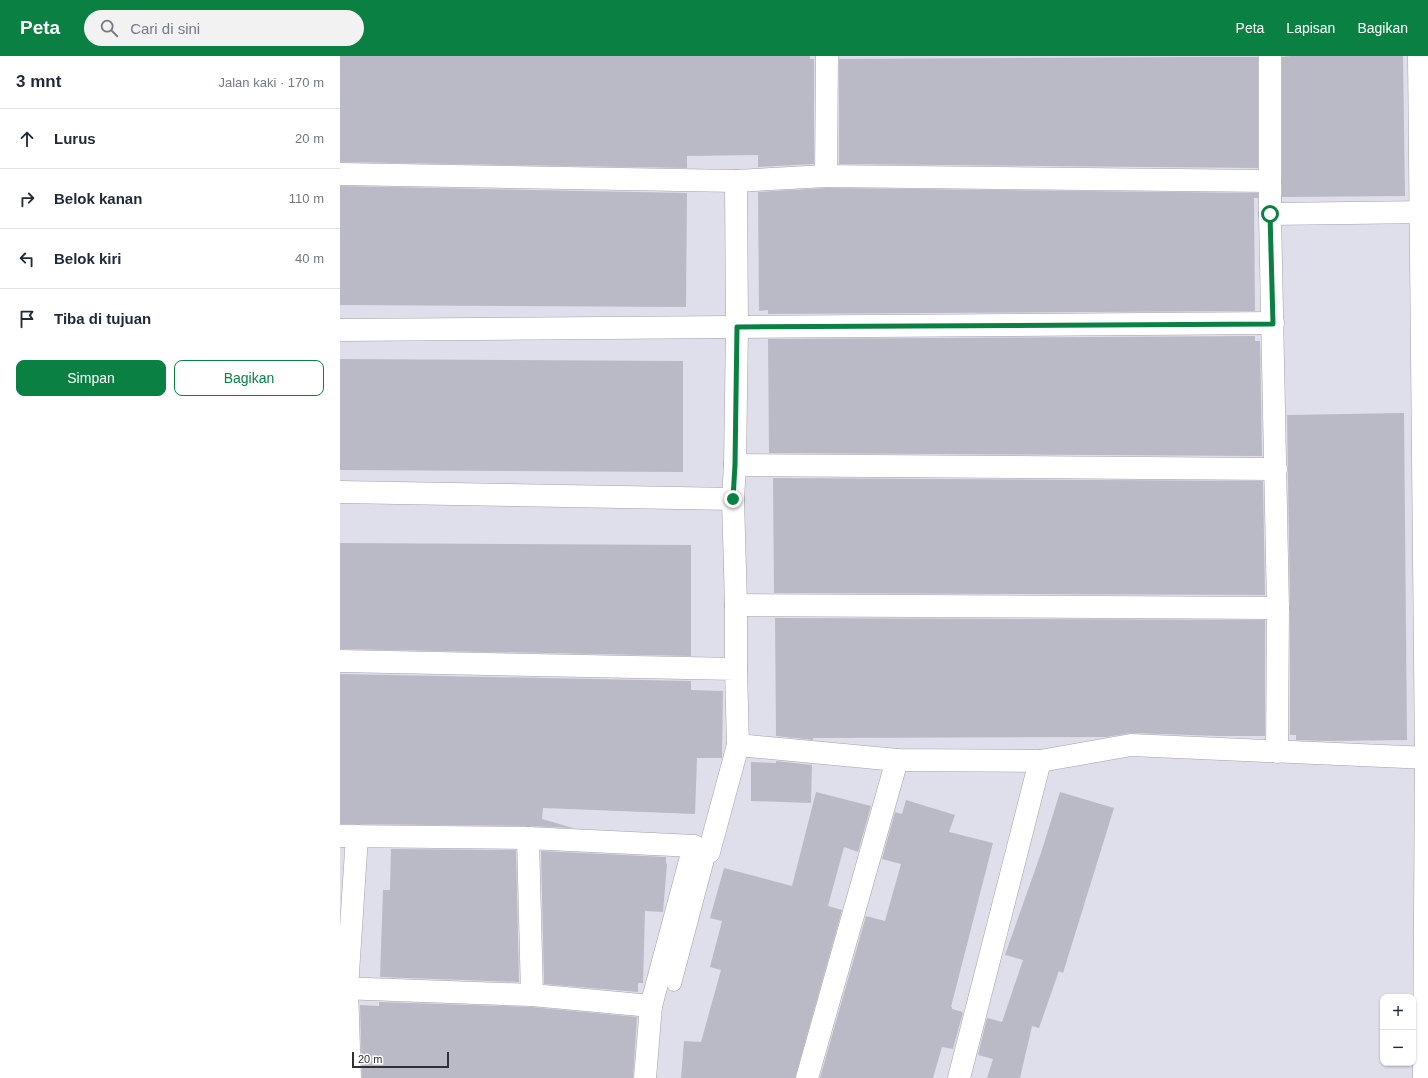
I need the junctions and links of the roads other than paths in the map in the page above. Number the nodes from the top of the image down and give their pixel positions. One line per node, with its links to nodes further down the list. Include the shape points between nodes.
1 (826, 56): 5 (street)
2 (1270, 56): 7 (street)
3 (1419, 56): 8 (street)
4 (340, 174): 6 (street)
5 (826, 176): 6 (street); 7 (street)
6 (736, 181): 11 (street)
7 (1270, 181): 9 (street)
8 (1424, 212): 9 (street); 23 (street)
9 (1270, 214): 10 (street)
10 (1273, 324): 11 (street); 14 (street)
11 (737, 327): 12 (street); 13 (street)
12 (340, 330)
13 (735, 465): 14 (street); 16 (street)
14 (1276, 469): 18 (street)
15 (340, 492): 16 (street)
16 (733, 499): 17 (street)
17 (736, 605): 18 (street); 20 (street)
18 (1278, 608): 22 (street)
19 (340, 661): 20 (street)
20 (736, 669): 21 (street)
21 (738, 745): 24 (street); 28 (street)
22 (1277, 752): 23 (street); 25 (street, via 1131,745)
23 (1427, 758): 37 (street)
24 (897, 760): 25 (street); 35 (street)
25 (1040, 761): 36 (street)
26 (349, 836): 27 (street); 30 (street)
27 (528, 838): 28 (street); 31 (street)
28 (701, 849): 29 (lane); 32 (street)
29 (674, 984)
30 (344, 988): 31 (street); 33 (street)
31 (532, 995): 32 (street)
32 (651, 1006): 34 (street)
33 (350, 1078)
34 (645, 1078)
35 (806, 1078)
36 (959, 1078)
37 (1424, 1078)

